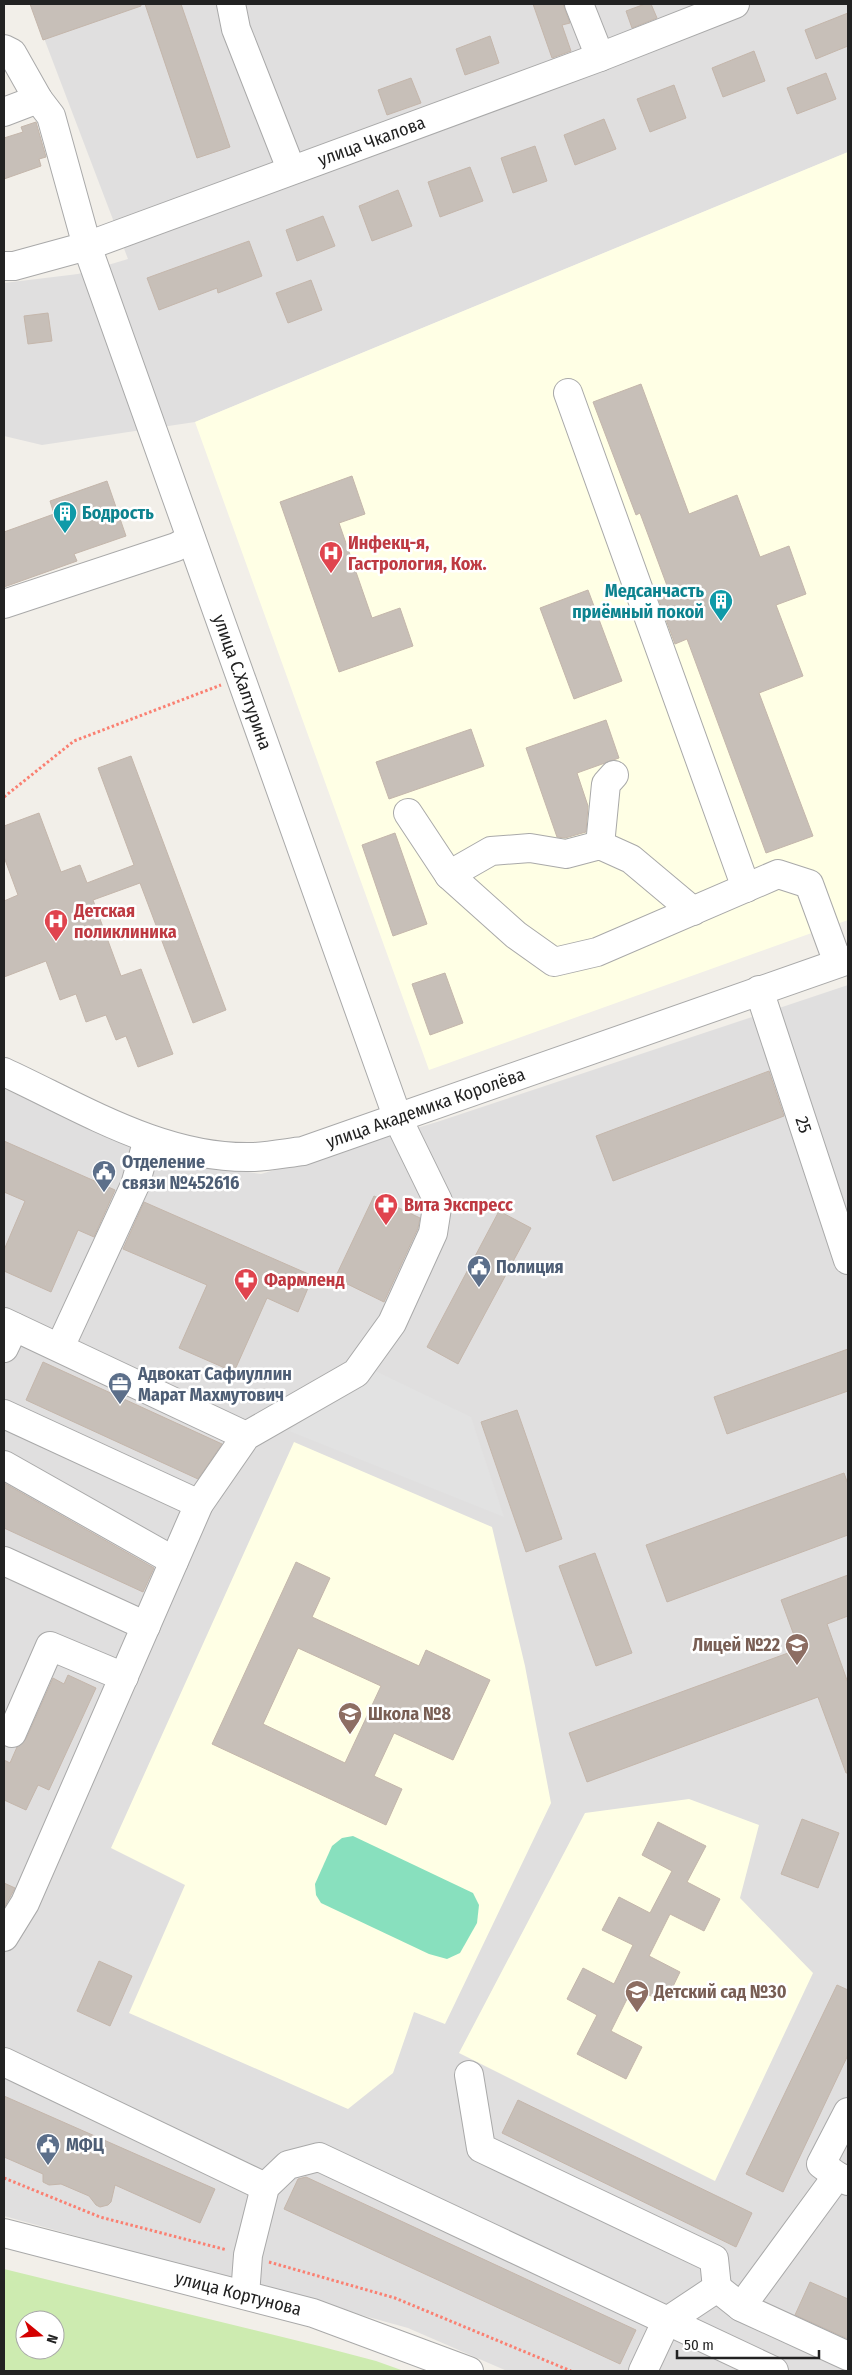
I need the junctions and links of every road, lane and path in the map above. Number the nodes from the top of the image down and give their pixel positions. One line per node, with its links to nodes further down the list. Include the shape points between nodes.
1 (231, 4): 8 (street, via 236,29)
2 (579, 4): 5 (street)
3 (735, 4): 5 (street, улица Чкалова)
4 (4, 49): 6 (street, улица С.Халтурина, via 12,52)
5 (600, 57): 8 (street, улица Чкалова)
6 (38, 99): 7 (street); 9 (street, улица С.Халтурина, via 51,116)
7 (4, 112)
8 (291, 169): 9 (street, улица Чкалова)
9 (87, 246): 10 (street, улица Чкалова); 12 (street, улица С.Халтурина)
10 (4, 266)
11 (568, 393): 20 (street)
12 (191, 540): 13 (street); 25 (street, улица С.Халтурина)
13 (4, 604)
14 (225, 684): 16 (path, via 74,741)
15 (614, 775): 18 (street, via 606,784)
16 (4, 797)
17 (408, 813): 19 (street)
18 (600, 845): 19 (street, via 566,854 530,848 491,851); 21 (street, via 631,859)
19 (449, 875): 21 (street, via 516,935 554,962 598,952)
20 (746, 888): 21 (street); 22 (street, via 778,874 809,884)
21 (693, 911)
22 (843, 962): 23 (street, улица Академика Королёва)
23 (759, 990): 25 (street, улица Академика Королёва); 27 (street, 25)
24 (4, 1072): 26 (street, улица Академика Королёва)
25 (398, 1119): 26 (street, улица Академика Королёва, via 303,1151 253,1157 202,1152); 31 (street, улица С.Халтурина, via 438,1201 433,1233 392,1323 356,1373)
26 (148, 1139): 29 (street, via 135,1185)
27 (848, 1260)
28 (7, 1332): 29 (street)
29 (60, 1347): 31 (street)
30 (4, 1414): 33 (street)
31 (246, 1436): 33 (street)
32 (4, 1465): 35 (street)
33 (199, 1504): 35 (street)
34 (4, 1561): 36 (street)
35 (174, 1561): 36 (street)
36 (146, 1626): 37 (street)
37 (124, 1677): 38 (street, via 50,1646 12,1733); 39 (street, via 25,1904)
38 (4, 1729)
39 (4, 1937)
40 (4, 2062): 45 (street)
41 (469, 2075): 48 (street, via 481,2148 714,2259)
42 (848, 2112): 44 (street, via 821,2164)
43 (4, 2178): 47 (path, via 100,2217)
44 (842, 2178): 50 (street)
45 (265, 2187): 47 (street); 51 (street, via 288,2165 319,2158)
46 (4, 2233): 49 (street, улица Кортунова)
47 (248, 2256): 49 (street); 54 (path, via 395,2298)
48 (717, 2288): 50 (street); 51 (street)
49 (245, 2295): 53 (street, улица Кортунова, via 313,2313)
50 (741, 2307): 52 (street)
51 (666, 2322): 55 (street); 56 (street)
52 (848, 2356)
53 (470, 2371)
54 (571, 2371)
55 (643, 2371)
56 (774, 2371)

